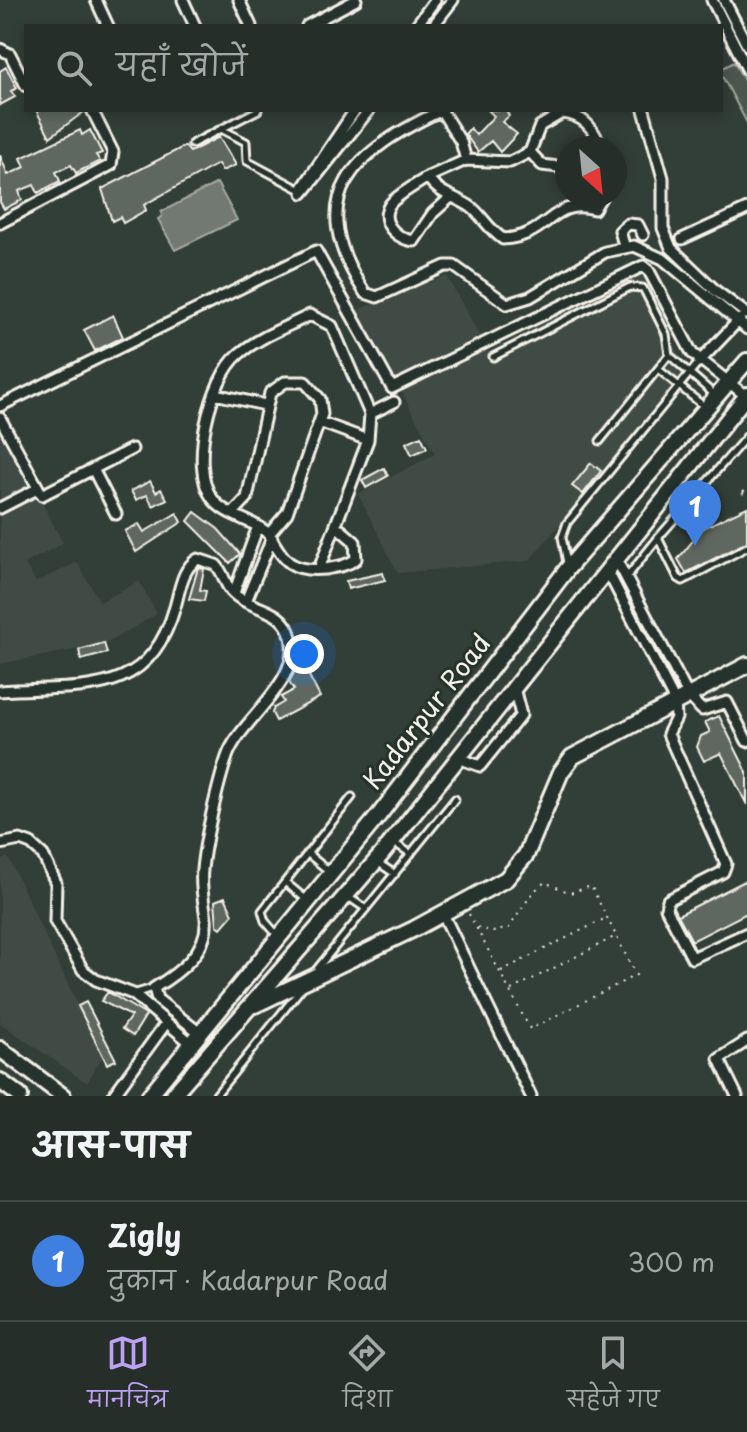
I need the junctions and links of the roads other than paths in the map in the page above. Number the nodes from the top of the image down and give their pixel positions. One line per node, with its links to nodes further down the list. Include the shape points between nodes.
1 (97, 0): 9 (street)
2 (183, 0): 10 (street)
3 (239, 0): 11 (street)
4 (356, 0): 12 (street)
5 (435, 0): 13 (street)
6 (453, 0): 14 (street)
7 (712, 0): 17 (street)
8 (724, 0): 15 (street)
9 (107, 24)
10 (194, 24)
11 (250, 24)
12 (311, 24)
13 (417, 24)
14 (435, 24)
15 (747, 45)
16 (0, 49): 18 (street, via 10,54)
17 (747, 69)
18 (24, 82)
19 (93, 112): 38 (street, via 113,152 111,165)
20 (254, 112): 26 (lane)
21 (354, 112): 33 (street)
22 (367, 112): 33 (street)
23 (438, 112): 41 (street, via 369,153 337,200 343,250 365,293 377,297 454,266 498,300 517,302)
24 (443, 112): 30 (street)
25 (645, 112): 37 (street, via 663,178)
26 (221, 129): 28 (lane); 33 (lane, via 246,142 247,161)
27 (596, 136): 29 (street, via 585,120 562,113 540,126)
28 (192, 144)
29 (530, 152): 30 (street, via 510,162); 31 (street, via 542,165)
30 (466, 160): 32 (street)
31 (555, 167)
32 (428, 177): 34 (street); 34 (street, via 391,202 386,217 390,231 414,241)
33 (302, 191)
34 (451, 197): 35 (street, via 469,205 484,226 503,239 536,232)
35 (567, 208)
36 (747, 209): 40 (street)
37 (663, 213): 39 (street); 42 (street, via 671,248)
38 (0, 223)
39 (643, 235): 41 (street, via 639,244); 41 (street, via 638,225 628,224 620,231)
40 (682, 239)
41 (629, 245): 43 (street, via 658,255)
42 (699, 276): 43 (street); 44 (street)
43 (691, 284): 45 (street)
44 (722, 296): 45 (street); 46 (street)
45 (715, 305): 47 (street)
46 (746, 312): 47 (street)
47 (737, 322): 48 (street); 52 (street)
48 (747, 329)
49 (669, 355): 50 (lane, via 666,334 637,286); 53 (lane); 54 (lane)
50 (493, 357)
51 (747, 361): 55 (street, Kadarpur Road)
52 (699, 362): 54 (lane); 55 (street); 62 (street, via 643,266 392,388 316,251)
53 (658, 369): 56 (lane); 68 (lane)
54 (690, 376): 56 (lane); 59 (lane)
55 (727, 382): 58 (street); 59 (street, Kadarpur Road)
56 (682, 387): 59 (lane); 81 (lane, via 567,523 562,537)
57 (215, 394): 61 (street); 63 (street, via 239,353 310,315 332,326); 73 (street, via 202,475 216,503)
58 (747, 395): 80 (street, Kadarpur Road)
59 (711, 401): 81 (street, Kadarpur Road)
60 (394, 402): 63 (street)
61 (265, 405): 65 (street, via 278,386 291,380 305,382 320,399); 73 (street, via 247,498)
62 (0, 406)
63 (370, 414): 67 (street)
64 (0, 418): 71 (street)
65 (322, 423): 67 (street); 77 (street, via 287,513)
66 (747, 436): 78 (lane)
67 (368, 440): 82 (street)
68 (600, 441)
69 (132, 449): 70 (street)
70 (93, 469): 71 (street, via 44,494); 74 (street)
71 (37, 489): 72 (street)
72 (0, 508)
73 (233, 513): 75 (street)
74 (116, 514)
75 (258, 526): 77 (street); 84 (street)
76 (341, 530): 82 (street, via 355,542 356,559)
77 (271, 536): 82 (street, via 287,561 305,571); 86 (street)
78 (658, 538): 79 (lane, via 683,581); 83 (lane)
79 (747, 547)
80 (611, 564): 83 (street); 87 (street); 91 (street, Kadarpur Road)
81 (568, 568): 98 (street, Kadarpur Road)
82 (319, 569)
83 (626, 578): 85 (street)
84 (234, 593): 86 (street); 92 (street, via 216,565 194,560 182,580 161,646 141,668 106,683)
85 (637, 599): 87 (street); 88 (street)
86 (246, 601): 114 (street, via 280,618 291,637 291,654 268,703 225,760 202,869 206,922 199,948 183,968)
87 (625, 605): 89 (street)
88 (660, 642): 89 (street); 93 (street)
89 (648, 649): 93 (street)
90 (747, 665): 93 (street)
91 (514, 688): 95 (street, Kadarpur Road); 95 (street, via 521,715 480,766)
92 (0, 691)
93 (682, 698): 94 (street, via 700,710 727,702); 110 (street, via 572,757 520,865 506,879); 111 (street, via 668,734 727,868 668,900 666,908 692,958)
94 (747, 741)
95 (458, 758): 99 (street, Kadarpur Road)
96 (352, 797): 101 (lane)
97 (455, 799): 102 (lane)
98 (379, 815): 99 (street); 104 (street, Kadarpur Road)
99 (397, 835): 102 (lane); 103 (street, Kadarpur Road)
100 (0, 844): 115 (street, via 20,840 37,848 56,883 53,913 73,957 96,980)
101 (307, 853): 104 (lane); 106 (lane)
102 (411, 854): 105 (lane)
103 (376, 861): 105 (lane); 107 (street, Kadarpur Road)
104 (331, 874): 108 (street, Kadarpur Road)
105 (395, 874): 109 (lane)
106 (284, 882): 108 (lane); 112 (lane, via 262,911)
107 (347, 895): 109 (lane); 116 (street, Kadarpur Road)
108 (309, 902): 112 (street, Kadarpur Road)
109 (366, 909): 113 (lane)
110 (443, 914): 113 (street); 128 (street)
111 (747, 933)
112 (280, 938): 118 (street, Kadarpur Road)
113 (310, 978): 116 (street); 127 (lane)
114 (154, 988): 115 (lane); 118 (street, via 157,999)
115 (133, 994): 117 (street)
116 (247, 1009): 126 (street, Kadarpur Road)
117 (168, 1024): 118 (street); 124 (street)
118 (197, 1039): 125 (street, Kadarpur Road)
119 (747, 1041): 129 (street, via 719,1059)
120 (0, 1049): 123 (street)
121 (0, 1081): 122 (street)
122 (20, 1096)
123 (63, 1096)
124 (113, 1096)
125 (149, 1096)
126 (172, 1096)
127 (215, 1096)
128 (531, 1096)
129 (737, 1096)

